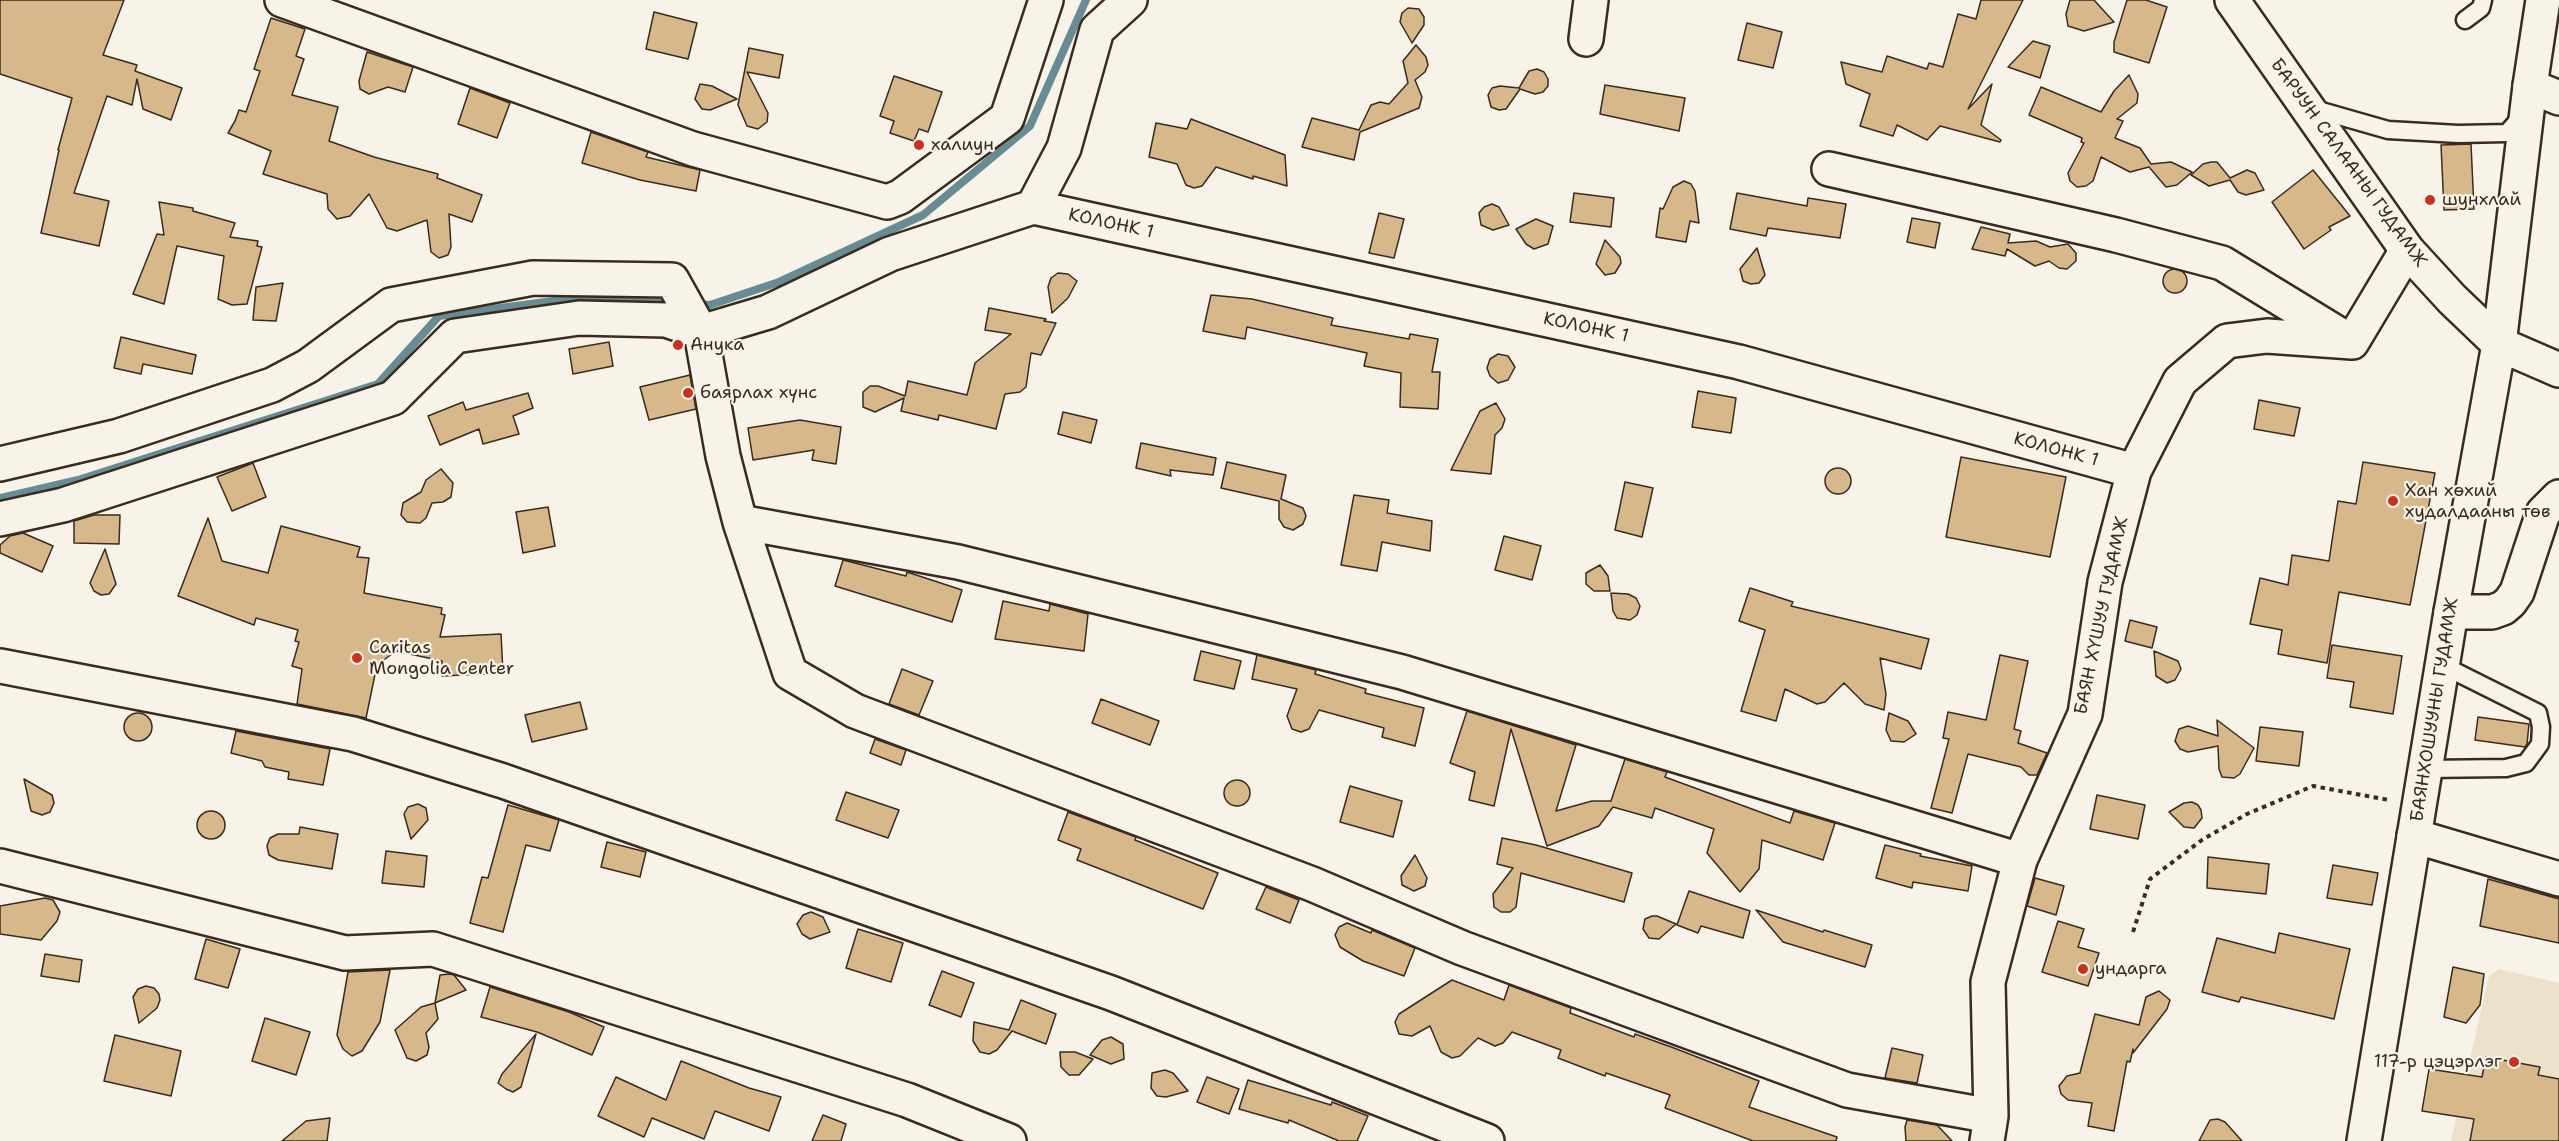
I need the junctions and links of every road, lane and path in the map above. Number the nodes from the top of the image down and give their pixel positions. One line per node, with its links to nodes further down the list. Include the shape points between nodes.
1 (282, 0): 2 (street, via 693,149 887,202 900,197 1007,118)
2 (1046, 0)
3 (1130, 0): 13 (street, via 1097,30 1064,148)
4 (1591, 0): 9 (street)
5 (2232, 0): 11 (street, БАРУУН САЛААНЫ ГУДАМЖ)
6 (2483, 0): 8 (lane, via 2481,8)
7 (2543, 0): 10 (street, БАЯНХОШУУНЫ ГУДАМЖ)
8 (2465, 20)
9 (1586, 39)
10 (2539, 98): 11 (lane, via 2507,133 2388,130); 17 (street, БАЯНХОШУУНЫ ГУДАМЖ)
11 (2307, 107): 14 (street, БАРУУН САЛААНЫ ГУДАМЖ)
12 (1829, 169): 16 (street, via 2222,263)
13 (1033, 207): 15 (street, via 890,254 768,312); 20 (street, КОЛОНК 1, via 1738,362)
14 (2407, 250): 16 (street); 17 (street, БАРУУН САЛААНЫ ГУДАМЖ)
15 (690, 313): 19 (street, via 672,280 533,278 391,305 308,366 272,385 119,436); 22 (street, via 666,320 579,318 455,336 393,398 63,505); 23 (street)
16 (2352, 342): 20 (street, БАЯН ХҮШУУ ГУДАМЖ, via 2267,336 2227,341 2180,381)
17 (2499, 344): 18 (street); 24 (street, БАЯНХОШУУНЫ ГУДАМЖ)
18 (2559, 370)
19 (0, 464)
20 (2134, 471): 29 (street, БАЯН ХҮШУУ ГУДАМЖ, via 2105,582 2085,714)
21 (2559, 497): 24 (street, via 2543,513 2517,592 2510,602 2492,612)
22 (0, 519)
23 (740, 522): 29 (street, via 958,562 1402,672); 33 (street, via 790,673 855,711 1312,884 1462,948 1847,1090)
24 (2451, 612): 25 (street, БАЯНХОШУУНЫ ГУДАМЖ)
25 (2442, 665): 27 (street, БАЯНХОШУУНЫ ГУДАМЖ); 27 (lane, via 2538,713 2540,744 2526,763 2506,768)
26 (0, 666): 35 (street, via 353,734 492,778 1111,993)
27 (2425, 769): 28 (street, БАЯНХОШУУНЫ ГУДАМЖ)
28 (2417, 820): 31 (street); 32 (path, via 2313,786 2247,814 2202,840 2150,879); 36 (street, БАЯНХОШУУНЫ ГУДАМЖ)
29 (2020, 860): 33 (street, БАЯН ХҮШУУ ГУДАМЖ, via 1988,982)
30 (0, 866): 34 (street, via 345,953 433,949 907,1100)
31 (2559, 879)
32 (2133, 932)
33 (1989, 1129)
34 (1009, 1141)
35 (1487, 1141)
36 (2364, 1141)

